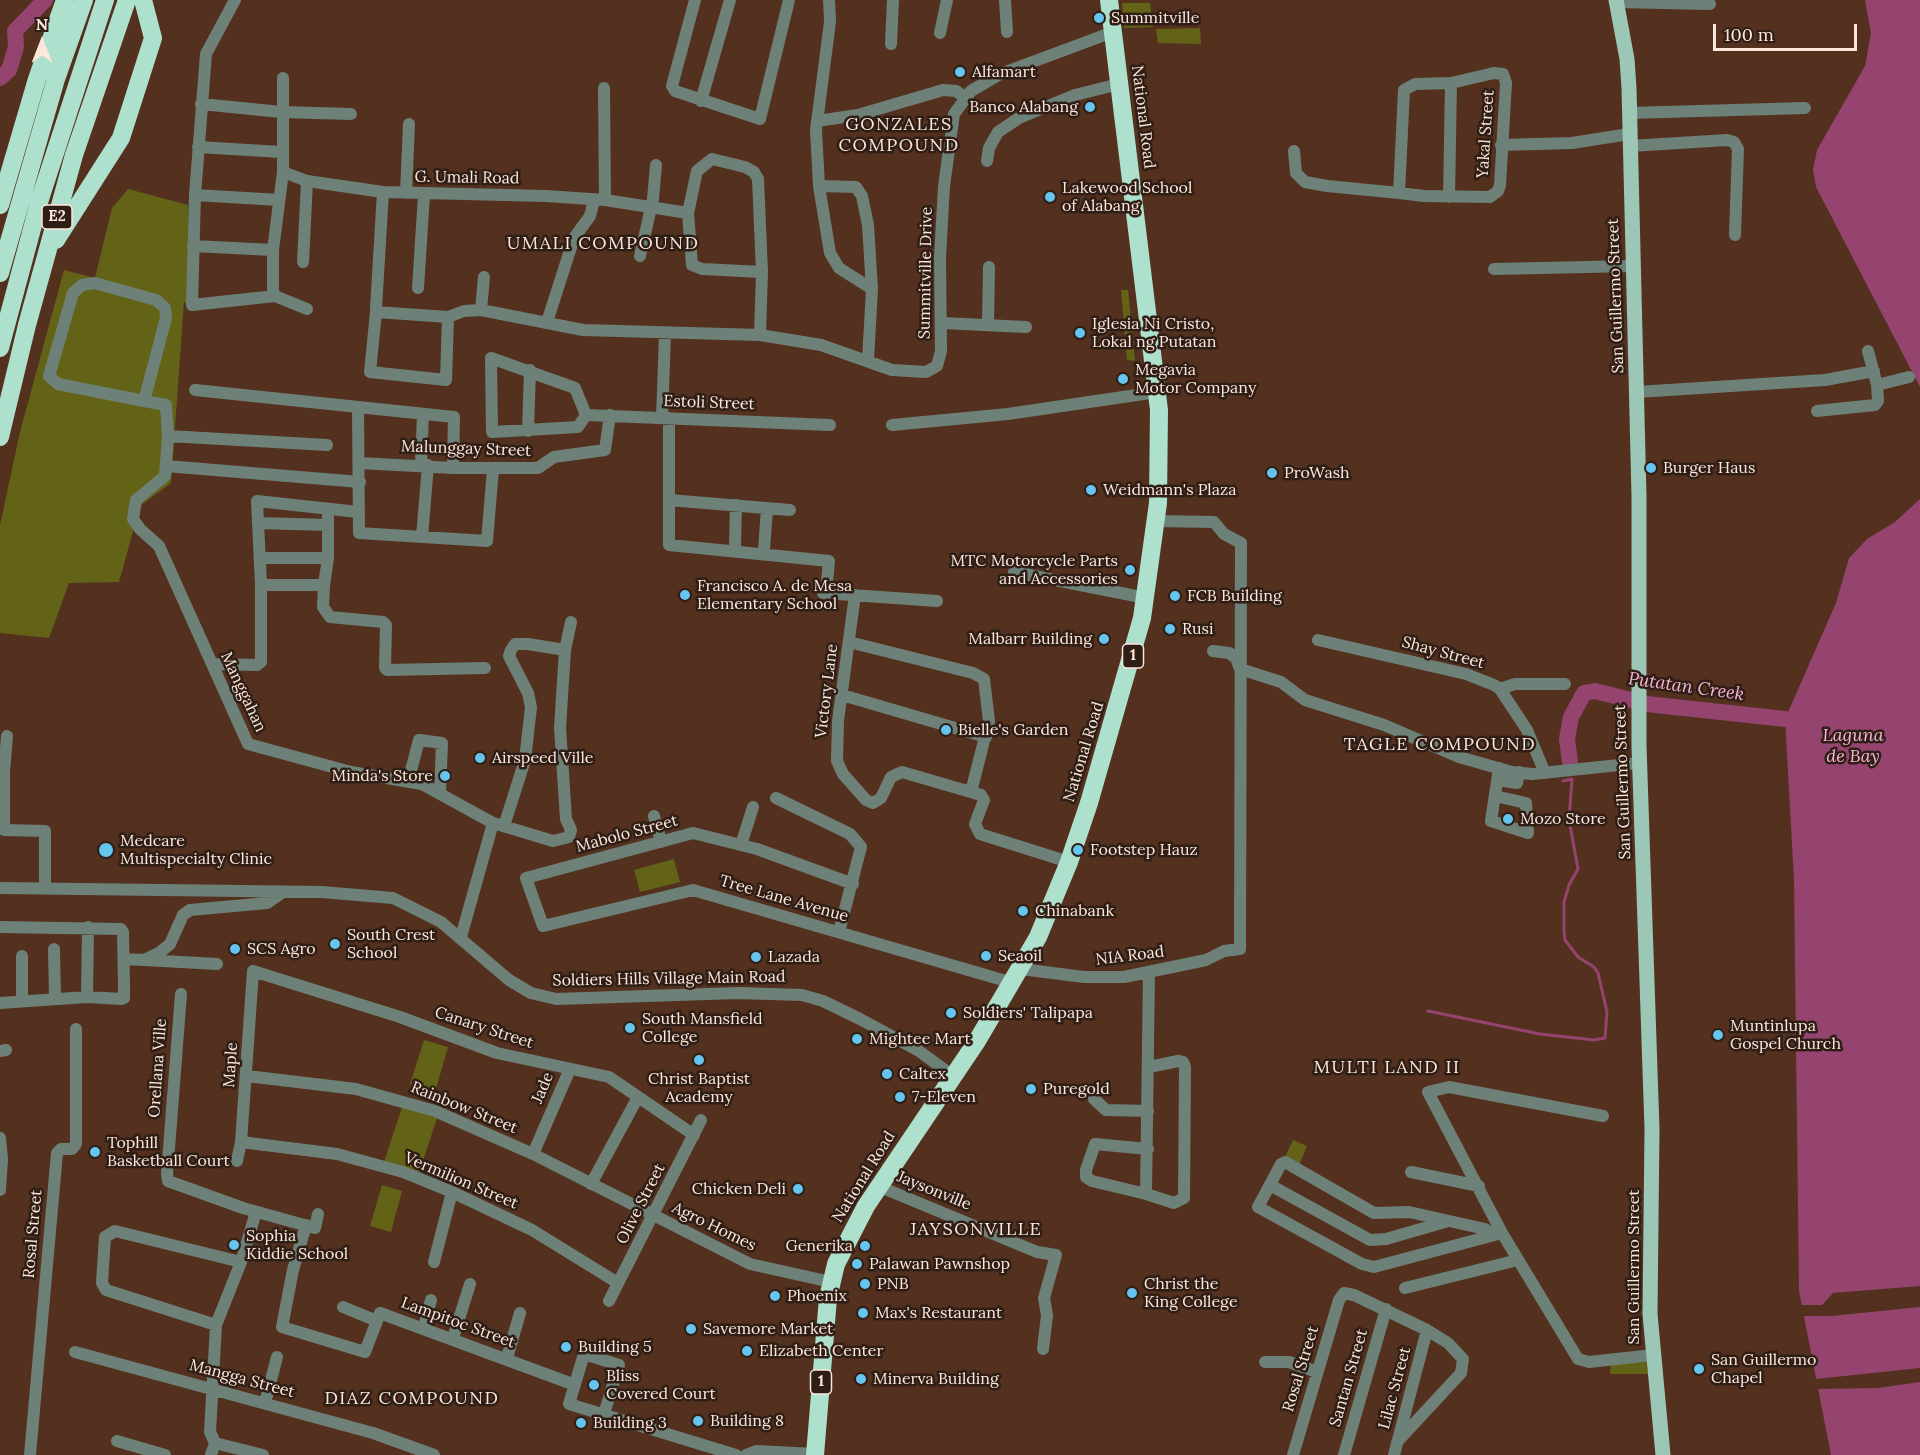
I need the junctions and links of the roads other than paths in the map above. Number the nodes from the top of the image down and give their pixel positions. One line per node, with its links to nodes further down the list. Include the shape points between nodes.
1 (65, 0): 52 (highway)
2 (84, 0): 65 (highway, E2, via 49,102)
3 (105, 0): 80 (highway, E2, via 40,199)
4 (127, 0): 58 (highway, E2, via 74,155)
5 (143, 0): 58 (highway, via 153,38 122,138)
6 (235, 0): 27 (street, via 206,54)
7 (694, 0): 26 (street, via 672,86 675,91)
8 (730, 0): 26 (street)
9 (789, 0): 26 (street, via 760,119)
10 (829, 0): 32 (street, via 830,21)
11 (893, 0): 20 (street)
12 (947, 0): 19 (street)
13 (1005, 0): 17 (street)
14 (1109, 0): 18 (highway, National Road / 1)
15 (1616, 1): 16 (street); 30 (main road, San Guillermo Street, via 1627,59)
16 (1710, 4)
17 (1007, 32)
18 (1113, 32): 23 (highway, National Road / 1); 25 (street, Summitville Drive, via 1000,74 971,90)
19 (940, 33)
20 (891, 44)
21 (283, 78): 29 (street)
22 (1451, 83): 35 (street, Yakal Street, via 1503,74 1506,82); 46 (street, via 1407,87 1403,94); 49 (street)
23 (1119, 84): 39 (street, via 1075,95 1019,118 998,132); 88 (highway, National Road / 1)
24 (604, 88): 51 (street)
25 (966, 98): 32 (street, via 943,90 858,115); 75 (street, Summitville Drive, via 954,114 944,186 940,258)
26 (701, 101)
27 (201, 104): 29 (street); 36 (street)
28 (1805, 108): 30 (street)
29 (281, 112): 31 (street); 38 (street)
30 (1629, 113): 34 (main road, San Guillermo Street)
31 (351, 114)
32 (817, 121): 43 (street)
33 (409, 124): 45 (street)
34 (1630, 140): 35 (street); 55 (street, via 1734,142 1738,149); 61 (main road, San Guillermo Street)
35 (1501, 145): 49 (street, Yakal Street, via 1500,185 1495,195)
36 (198, 147): 38 (street); 47 (street)
37 (1294, 151): 46 (street, via 1296,173 1305,182)
38 (281, 152): 41 (street)
39 (987, 161)
40 (656, 165): 53 (street)
41 (283, 172): 42 (street, G. Umali Road); 50 (street)
42 (307, 180): 44 (street, G. Umali Road); 60 (street)
43 (819, 186): 68 (street, via 830,253 839,268); 68 (street, via 856,187 862,196)
44 (383, 192): 45 (street, G. Umali Road); 70 (street)
45 (406, 193): 48 (street, G. Umali Road)
46 (1400, 193): 49 (street)
47 (195, 195): 50 (street); 56 (street)
48 (424, 195): 51 (street, G. Umali Road); 67 (street)
49 (1449, 197)
50 (279, 200): 57 (street)
51 (599, 200): 53 (street, G. Umali Road); 74 (street, via 574,238)
52 (0, 206)
53 (651, 207): 54 (street, G. Umali Road); 59 (street)
54 (688, 213): 64 (street, via 692,265); 64 (street, via 697,171 704,163 712,159 745,166 754,172 758,179)
55 (1735, 235)
56 (193, 246): 57 (street); 69 (street, via 192,305)
57 (273, 250): 69 (street)
58 (47, 255): 101 (highway, E2)
59 (640, 256)
60 (303, 262)
61 (1634, 266): 63 (street); 89 (main road, San Guillermo Street)
62 (989, 267): 76 (street)
63 (1494, 269)
64 (762, 272): 79 (street)
65 (0, 273)
66 (484, 277): 72 (street)
67 (418, 288)
68 (872, 289): 82 (street)
69 (275, 296): 71 (street)
70 (376, 308)
71 (307, 309)
72 (481, 310): 73 (street); 74 (street, Summitville Drive)
73 (448, 317): 73 (street, via 446,380 369,372 376,312)
74 (547, 322): 78 (street, Summitville Drive, via 583,330)
75 (943, 322): 76 (street); 82 (street, Summitville Drive, via 937,366 926,372 892,370)
76 (988, 325): 77 (street)
77 (1026, 327)
78 (664, 334): 79 (street, Summitville Drive); 96 (street)
79 (760, 335): 82 (street, Summitville Drive, via 821,345)
80 (0, 348)
81 (1868, 351): 84 (street)
82 (868, 360)
83 (530, 370): 94 (street, via 575,388); 99 (street); 99 (street, via 491,358 492,432)
84 (1874, 371): 86 (street); 89 (street, via 1812,381)
85 (1909, 377): 86 (street)
86 (1877, 385): 92 (street, via 1875,405)
87 (195, 390): 91 (street)
88 (1156, 392): 98 (street, via 1008,414); 115 (highway, National Road / 1)
89 (1637, 392): 142 (main road, San Guillermo Street)
90 (144, 401): 90 (street, via 58,384 49,376 73,293 82,285 94,283 156,300 165,308); 100 (street, via 166,405)
91 (358, 408): 93 (street); 103 (street)
92 (1817, 411)
93 (423, 414): 104 (street); 106 (street, via 454,417)
94 (586, 415): 95 (street, Estoli Street); 99 (street, via 578,427)
95 (610, 415): 96 (street, Estoli Street); 107 (street, Malunggay Street, via 604,450 554,457 538,468)
96 (666, 418): 97 (street, Estoli Street); 109 (street)
97 (830, 425)
98 (892, 425)
99 (528, 431)
100 (168, 436): 102 (street); 105 (street)
101 (0, 437)
102 (327, 445)
103 (359, 463): 104 (street, Malunggay Street); 108 (street)
104 (424, 465): 106 (street, Malunggay Street); 118 (street)
105 (166, 466): 108 (street); 134 (street, Manggahan, via 165,476 136,500 133,519 159,546)
106 (453, 468): 107 (street, Malunggay Street)
107 (493, 469): 118 (street, via 488,541)
108 (360, 482): 114 (street)
109 (669, 500): 110 (street); 126 (street, via 671,547 829,561 825,593)
110 (736, 505): 111 (street); 119 (street)
111 (767, 508): 113 (street); 120 (street)
112 (328, 510): 114 (street); 116 (street, via 257,501); 117 (street)
113 (790, 510)
114 (358, 512): 118 (street, via 358,533)
115 (1156, 520): 127 (highway, National Road / 1); 136 (street, via 1214,522 1224,534 1241,543)
116 (258, 523): 117 (street); 121 (street)
117 (328, 525): 122 (street)
118 (422, 537)
119 (735, 546)
120 (765, 550)
121 (260, 558): 122 (street); 124 (street)
122 (328, 558): 125 (street)
123 (1014, 572): 127 (street)
124 (261, 585): 125 (street); 134 (street, via 261,662)
125 (324, 585): 135 (street, via 323,607 330,617 386,625 387,670)
126 (855, 595): 128 (street); 131 (street, Victory Lane)
127 (1146, 598): 155 (highway, National Road / 1, via 1133,656)
128 (937, 601)
129 (571, 622): 132 (street)
130 (1318, 640): 138 (street, Shay Street, via 1466,674)
131 (849, 642): 139 (street, Victory Lane); 141 (street, via 979,675 988,705)
132 (565, 651): 152 (street, via 528,644 515,644 511,650 509,656 531,707 525,760); 152 (street, Manggahan, via 560,728 570,837 553,841)
133 (1214, 651): 136 (street, via 1233,655)
134 (212, 664): 145 (street, Manggahan, via 248,744 351,772)
135 (485, 668)
136 (1240, 669): 144 (street, via 1281,682 1305,700 1384,725); 171 (street, NIA Road, via 1240,949)
137 (1565, 684): 138 (street, via 1515,684)
138 (1500, 689): 143 (street, Shay Street, via 1527,730)
139 (842, 695): 141 (street); 146 (street, Victory Lane, via 837,761 866,800 877,801 891,777 902,772)
140 (7, 736): 158 (street, via 4,830 45,831)
141 (987, 737): 146 (street)
142 (1639, 763): 143 (street); 227 (main road, San Guillermo Street, via 1650,1002)
143 (1545, 773): 144 (street)
144 (1498, 774): 148 (street)
145 (408, 782): 147 (street, Manggahan, via 422,784); 147 (street, via 419,740 442,743)
146 (971, 792): 155 (street, via 984,798 975,824 980,834)
147 (440, 794): 152 (street, Manggahan)
148 (1495, 796)
149 (776, 798): 156 (street, via 855,838 862,852)
150 (753, 807): 154 (street)
151 (654, 816): 153 (street)
152 (499, 825): 164 (street)
153 (661, 842): 154 (street, Mabolo Street, via 693,833); 160 (street, Mabolo Street, via 526,878)
154 (741, 845): 156 (street, Mabolo Street)
155 (1069, 862): 172 (highway, National Road / 1)
156 (853, 884): 163 (street)
157 (0, 888): 158 (street, Soldiers Hills Village Main Road)
158 (45, 889): 159 (street, Soldiers Hills Village Main Road)
159 (284, 892): 164 (street, Soldiers Hills Village Main Road, via 363,893 393,898 423,911); 168 (street, via 267,903 190,910 183,915 170,944)
160 (543, 926): 163 (street, Tree Lane Avenue, via 693,890)
161 (0, 927): 162 (street)
162 (88, 927): 167 (street, via 121,929); 174 (street)
163 (839, 932): 172 (street, Tree Lane Avenue)
164 (461, 937): 182 (street, Soldiers Hills Village Main Road, via 521,989 544,997 802,995 823,1001 919,1051)
165 (54, 949): 175 (street)
166 (22, 956): 176 (street)
167 (124, 959): 168 (street); 174 (street, via 123,999)
168 (144, 960): 169 (street)
169 (216, 964)
170 (253, 971): 180 (street, Canary Street, via 400,1017 497,1053); 181 (street, Maple)
171 (1149, 972): 172 (street, NIA Road, via 1103,978); 179 (street)
172 (1017, 976): 182 (highway, National Road / 1)
173 (181, 994): 202 (street, Orellana Ville, via 168,1181)
174 (87, 997): 175 (street)
175 (54, 999): 176 (street)
176 (22, 1001): 177 (street)
177 (0, 1003)
178 (76, 1029): 240 (street, Rosal Street, via 76,1144 57,1153)
179 (1149, 1067): 185 (street); 201 (street, via 1178,1061 1185,1067 1185,1190 1184,1198 1174,1203)
180 (570, 1069): 183 (street, Canary Street, via 609,1077); 192 (street, Jade)
181 (247, 1076): 190 (street, Maple); 192 (street, Rainbow Street, via 393,1097)
182 (953, 1076): 197 (highway, National Road / 1)
183 (638, 1097): 188 (street, Canary Street); 195 (street)
184 (1094, 1099): 185 (street, via 1106,1110)
185 (1148, 1111): 191 (street)
186 (1603, 1116): 198 (street, via 1449,1087 1428,1092)
187 (701, 1120): 188 (street, Olive Street)
188 (694, 1135): 204 (street, Olive Street)
189 (0, 1138): 199 (street)
190 (241, 1142): 193 (street, Maple); 200 (street, Vermilion Street, via 337,1154 403,1172)
191 (1148, 1149): 201 (street); 201 (street, via 1095,1144 1086,1170 1086,1177 1092,1181)
192 (533, 1154): 195 (street, Rainbow Street)
193 (237, 1161)
194 (1411, 1172): 198 (street)
195 (591, 1184): 204 (street, Rainbow Street)
196 (1270, 1185): 205 (street, via 1370,1240); 205 (street, via 1285,1162 1374,1213 1403,1211); 207 (street, via 1259,1208 1368,1266)
197 (878, 1186): 211 (highway, National Road / 1, via 840,1256); 225 (street, Jaysonville, via 1036,1252 1056,1255 1044,1298 1047,1315)
198 (1479, 1186): 207 (street)
199 (0, 1190)
200 (452, 1192): 210 (street); 212 (street, Vermilion Street, via 531,1230)
201 (1146, 1194)
202 (256, 1212): 206 (street); 209 (street)
203 (318, 1214): 206 (street, via 315,1228)
204 (654, 1216): 211 (street, Agro Homes, via 750,1264); 212 (street, Olive Street)
205 (1448, 1221): 207 (street)
206 (306, 1225): 220 (street, Lampitoc Street, via 282,1327 366,1352)
207 (1498, 1233): 208 (street)
208 (1518, 1260): 214 (street); 227 (street, via 1578,1359 1589,1362)
209 (241, 1262): 221 (street); 221 (street, via 116,1231 105,1237 105,1290)
210 (434, 1262)
211 (831, 1282): 239 (highway, National Road / 1)
212 (618, 1283): 216 (street, Olive Street)
213 (470, 1284): 224 (street)
214 (1405, 1288)
215 (431, 1300): 222 (street)
216 (609, 1301)
217 (343, 1306): 220 (street)
218 (1386, 1309): 223 (street); 231 (street, Rosal Street, via 1344,1293); 247 (street, Santan Street)
219 (520, 1313): 229 (street)
220 (377, 1321): 222 (street, Lampitoc Street, via 380,1313)
221 (216, 1325): 233 (street)
222 (424, 1327): 224 (street, Lampitoc Street)
223 (1427, 1330): 237 (street, Lilac Street); 237 (street, via 1459,1352 1463,1366 1461,1373)
224 (453, 1338): 229 (street, Lampitoc Street)
225 (1043, 1349)
226 (75, 1352): 233 (street, Mangga Street)
227 (1653, 1355): 249 (main road, San Guillermo Street)
228 (278, 1358): 234 (street)
229 (507, 1358): 232 (street, Lampitoc Street)
230 (1265, 1362): 231 (street, via 1289,1362)
231 (1317, 1372): 246 (street, Rosal Street)
232 (575, 1385): 235 (street, via 569,1404); 235 (street, via 584,1354 619,1365)
233 (213, 1388): 234 (street, Mangga Street); 238 (street)
234 (266, 1403): 243 (street, Mangga Street)
235 (604, 1414): 244 (street)
236 (117, 1441): 241 (street)
237 (1397, 1442): 248 (street, Lilac Street)
238 (213, 1449): 242 (street)
239 (815, 1454): 245 (street, via 756,1451)
240 (30, 1455)
241 (165, 1455)
242 (261, 1455)
243 (434, 1455)
244 (736, 1455)
245 (746, 1455)
246 (1293, 1455)
247 (1344, 1455)
248 (1394, 1455)
249 (1663, 1455)

